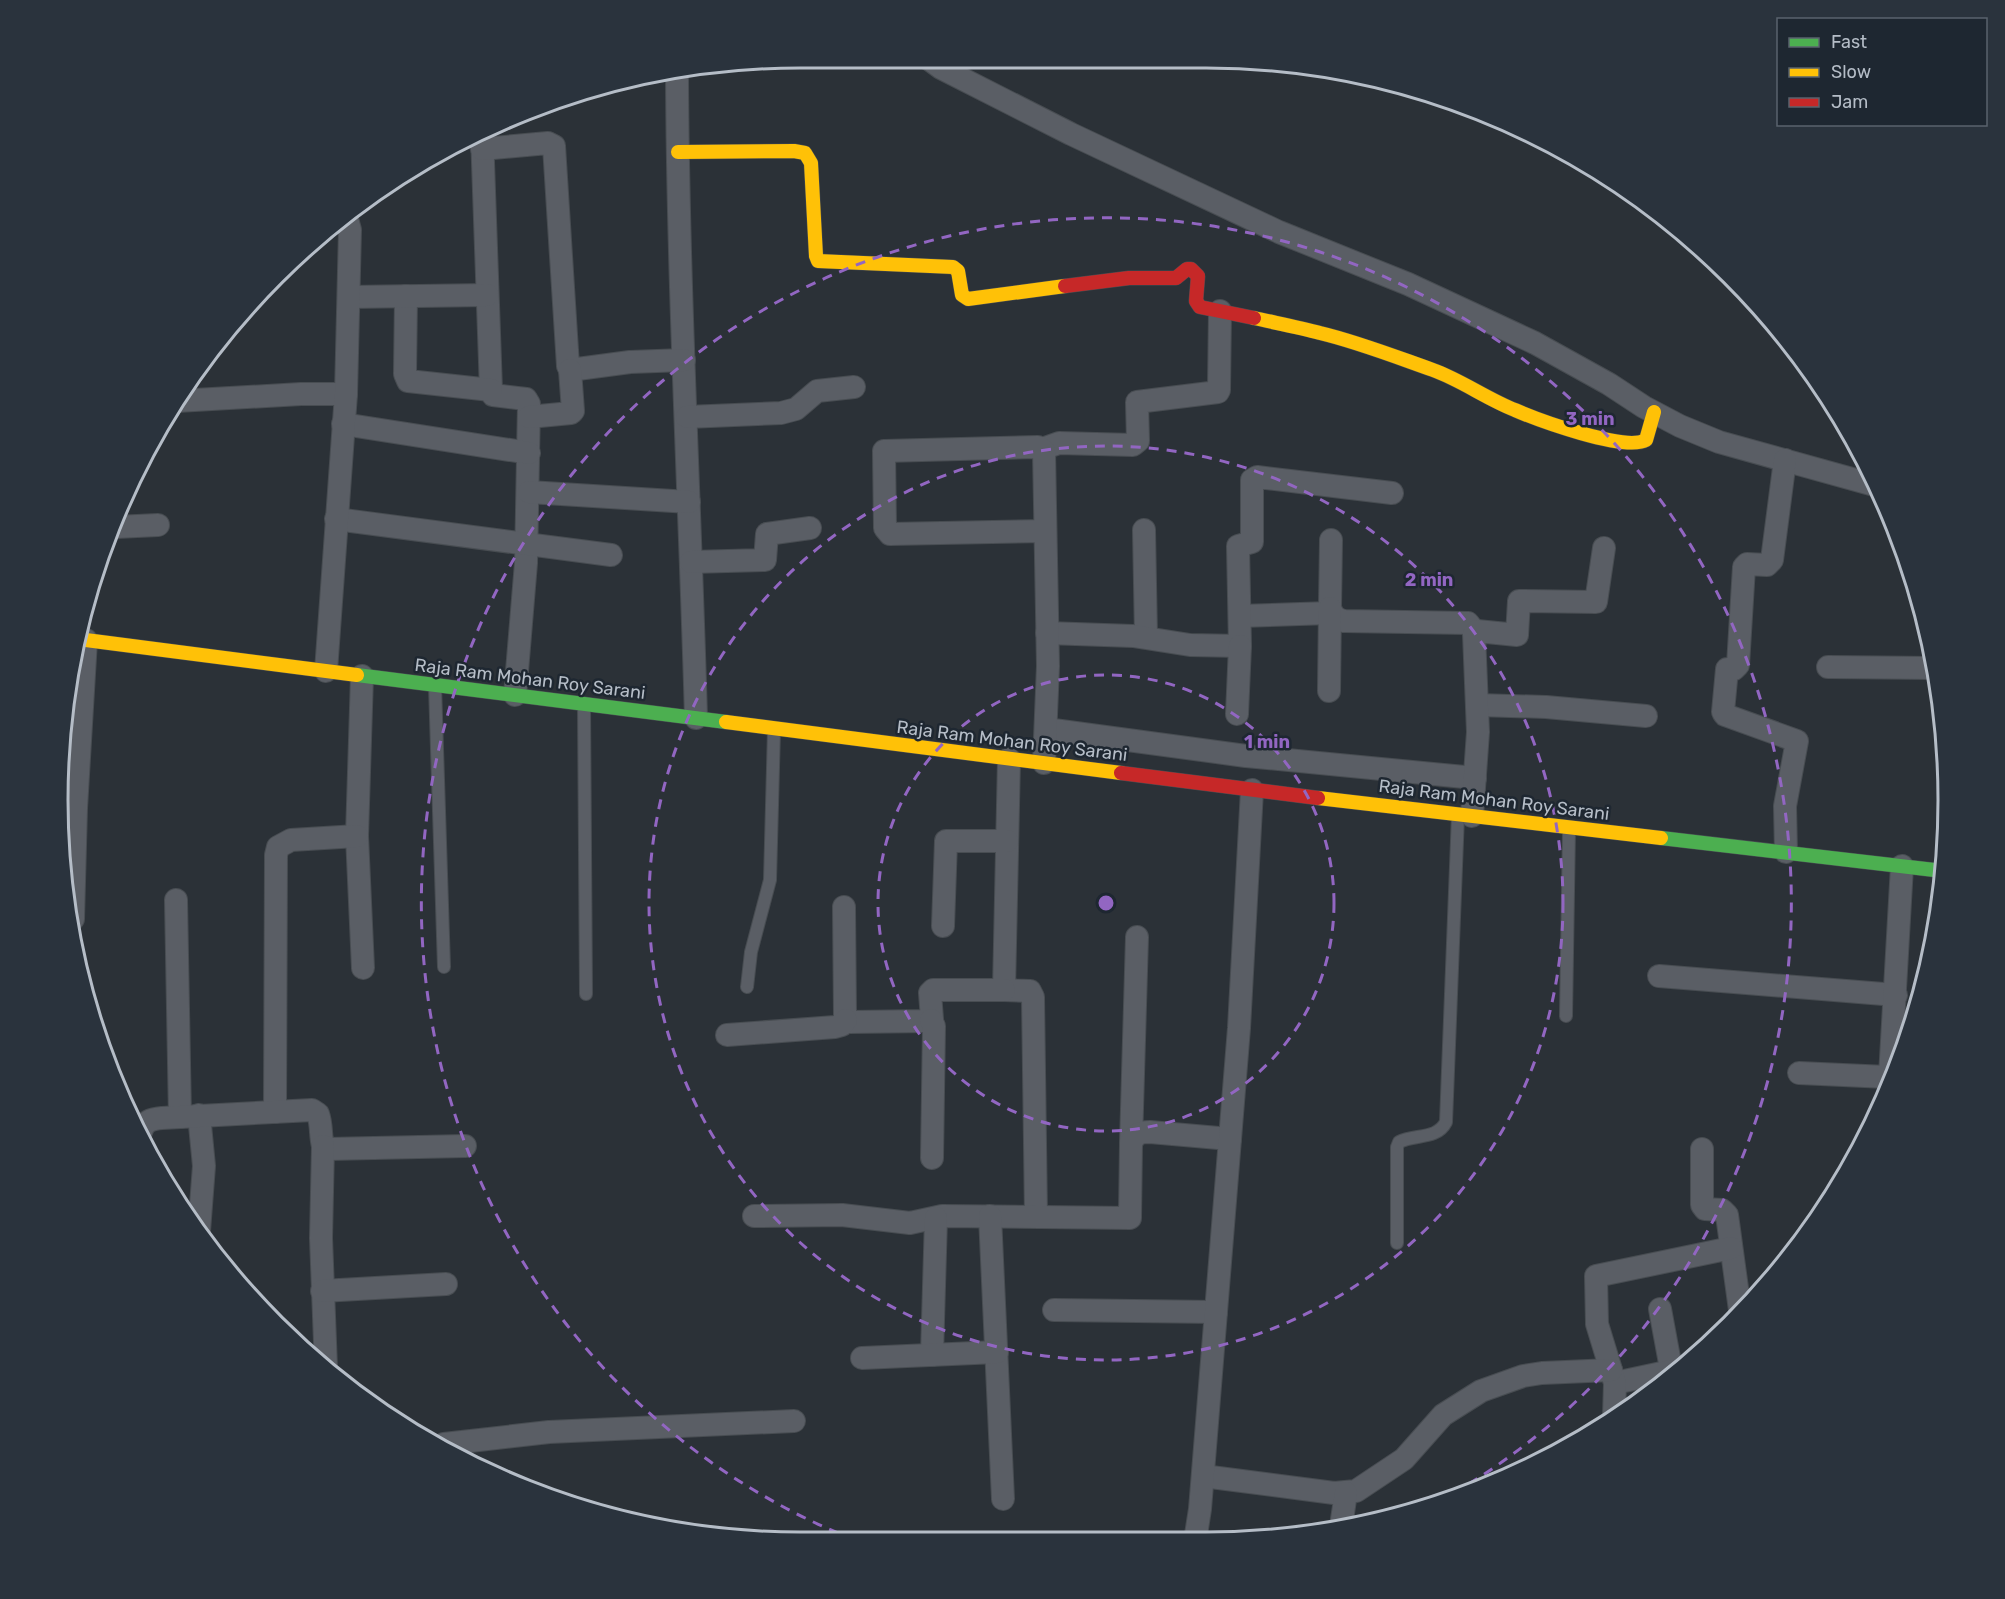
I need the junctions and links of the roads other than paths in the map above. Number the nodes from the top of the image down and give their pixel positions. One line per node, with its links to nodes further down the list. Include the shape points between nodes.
1 (941, 68): 16 (street, via 1279,232 1408,284 1535,343)
2 (677, 79): 4 (street)
3 (482, 142): 6 (street); 11 (street, via 554,146)
4 (678, 152): 9 (street, via 804,151 811,163 818,261 953,267 958,271 962,295 968,299 1129,278 1176,278 1191,269 1198,276 1197,304); 10 (street)
5 (348, 224): 8 (street)
6 (487, 295): 7 (street); 13 (street)
7 (406, 296): 8 (street); 13 (street, via 404,363 408,381)
8 (349, 297): 14 (street)
9 (1220, 311): 16 (street, via 1323,333 1363,346 1436,371 1514,410 1612,441 1644,442); 20 (street, via 1218,392 1137,402 1138,441 1133,445 1059,443)
10 (684, 360): 11 (street); 18 (street)
11 (570, 370): 17 (street, via 573,411)
12 (854, 387): 18 (street, via 817,391 796,409 781,413)
13 (491, 390): 17 (street, via 493,395 526,399)
14 (346, 394): 15 (street); 19 (street)
15 (186, 400)
16 (1654, 412): 22 (street, via 1719,442)
17 (530, 417): 21 (street)
18 (687, 417): 26 (street)
19 (344, 424): 21 (street); 27 (street)
20 (1042, 449): 32 (street); 32 (street, via 886,450 885,528 890,534)
21 (529, 453): 24 (street)
22 (1785, 460): 23 (street); 68 (street, via 1772,560 1767,565 1744,567 1738,665 1727,669 1723,712 1797,741 1785,806)
23 (1865, 482)
24 (529, 492): 26 (street); 34 (street)
25 (1392, 493): 39 (street, via 1257,477 1252,480 1252,542 1238,546)
26 (689, 502): 37 (street)
27 (336, 519): 34 (street); 48 (street)
28 (158, 525): 29 (street)
29 (120, 526)
30 (810, 528): 37 (street, via 767,534 765,560)
31 (1144, 530): 42 (street)
32 (1045, 531): 41 (street)
33 (1331, 540): 38 (street)
34 (527, 545): 36 (street); 52 (street)
35 (1604, 548): 40 (street, via 1596,602 1519,601 1517,636)
36 (611, 555)
37 (691, 562): 57 (street)
38 (1330, 611): 39 (street); 40 (street, via 1344,621 1468,623); 51 (street)
39 (1240, 616): 44 (street)
40 (1475, 632): 54 (street)
41 (1047, 633): 42 (street); 59 (street)
42 (1146, 637): 44 (street, via 1190,645)
43 (86, 639): 48 (street, Raja Ram Mohan Roy Sarani)
44 (1239, 646): 55 (street)
45 (81, 662): 71 (street)
46 (1828, 667): 47 (street)
47 (1925, 668)
48 (326, 671): 49 (street, Raja Ram Mohan Roy Sarani)
49 (362, 676): 50 (street, Raja Ram Mohan Roy Sarani); 66 (street)
50 (435, 685): 52 (street, Raja Ram Mohan Roy Sarani); 76 (lane)
51 (1329, 691)
52 (515, 695): 53 (street, Raja Ram Mohan Roy Sarani)
53 (585, 704): 57 (street, Raja Ram Mohan Roy Sarani); 81 (lane)
54 (1478, 705): 56 (street); 62 (street)
55 (1237, 714)
56 (1646, 716)
57 (696, 718): 58 (street, Raja Ram Mohan Roy Sarani)
58 (774, 729): 60 (street, Raja Ram Mohan Roy Sarani); 79 (lane, via 770,880 751,952)
59 (1046, 729): 61 (street); 62 (street, via 1246,756)
60 (1009, 759): 61 (street, Raja Ram Mohan Roy Sarani); 67 (street)
61 (1044, 763): 63 (street, Raja Ram Mohan Roy Sarani)
62 (1475, 778): 64 (street)
63 (1252, 790): 64 (street, Raja Ram Mohan Roy Sarani); 93 (street)
64 (1465, 815): 65 (street, Raja Ram Mohan Roy Sarani); 104 (lane, via 1446,1122 1437,1133 1399,1142)
65 (1569, 827): 68 (street, Raja Ram Mohan Roy Sarani); 83 (lane)
66 (357, 836): 77 (street); 90 (street, via 291,840 278,847)
67 (1007, 842): 74 (street, via 946,841); 80 (street)
68 (1786, 852): 69 (street, Raja Ram Mohan Roy Sarani)
69 (1902, 866): 70 (street, Raja Ram Mohan Roy Sarani); 82 (street)
70 (1934, 870)
71 (74, 892)
72 (176, 900): 91 (street)
73 (844, 907): 84 (street)
74 (944, 926)
75 (1137, 937): 94 (street)
76 (444, 967)
77 (363, 968)
78 (1659, 976): 82 (street)
79 (747, 987)
80 (1004, 990): 85 (street, via 933,990); 101 (street, via 1030,991 1033,997)
81 (586, 994)
82 (1896, 995): 87 (street)
83 (1566, 1016)
84 (846, 1020): 85 (street); 86 (street, via 835,1027)
85 (931, 1020): 98 (street)
86 (728, 1035)
87 (1892, 1055)
88 (1799, 1073): 89 (street)
89 (1883, 1077)
90 (275, 1112): 91 (street); 95 (street, via 312,1110 318,1114)
91 (189, 1116): 92 (street); 103 (street, via 204,1166)
92 (144, 1124)
93 (1230, 1139): 94 (street, via 1141,1132); 111 (street)
94 (1131, 1143): 101 (street, via 1130,1218)
95 (323, 1146): 96 (street); 107 (street)
96 (465, 1146)
97 (1702, 1149): 105 (street, via 1702,1205 1725,1212)
98 (932, 1158)
99 (754, 1216): 102 (street, via 842,1215 910,1223)
100 (990, 1216): 101 (street); 102 (street); 112 (street)
101 (1036, 1216)
102 (936, 1218): 113 (street)
103 (201, 1220)
104 (1397, 1243)
105 (1731, 1248): 108 (street); 118 (street, via 1597,1275 1597,1324)
106 (446, 1284): 107 (street)
107 (322, 1291): 114 (street)
108 (1739, 1300)
109 (1660, 1309): 116 (street)
110 (1054, 1310): 111 (street)
111 (1216, 1312): 122 (street)
112 (997, 1352): 113 (street); 124 (street)
113 (932, 1355): 115 (street)
114 (325, 1357)
115 (862, 1358)
116 (1671, 1364)
117 (1660, 1373): 118 (street)
118 (1613, 1377): 119 (street); 123 (street, via 1542,1372 1481,1391 1443,1415 1404,1459 1356,1491)
119 (1614, 1407)
120 (794, 1421): 121 (street, via 549,1432)
121 (452, 1443)
122 (1203, 1476): 123 (street); 126 (street)
123 (1346, 1493): 125 (street)
124 (1003, 1499)
125 (1342, 1518)
126 (1196, 1532)

